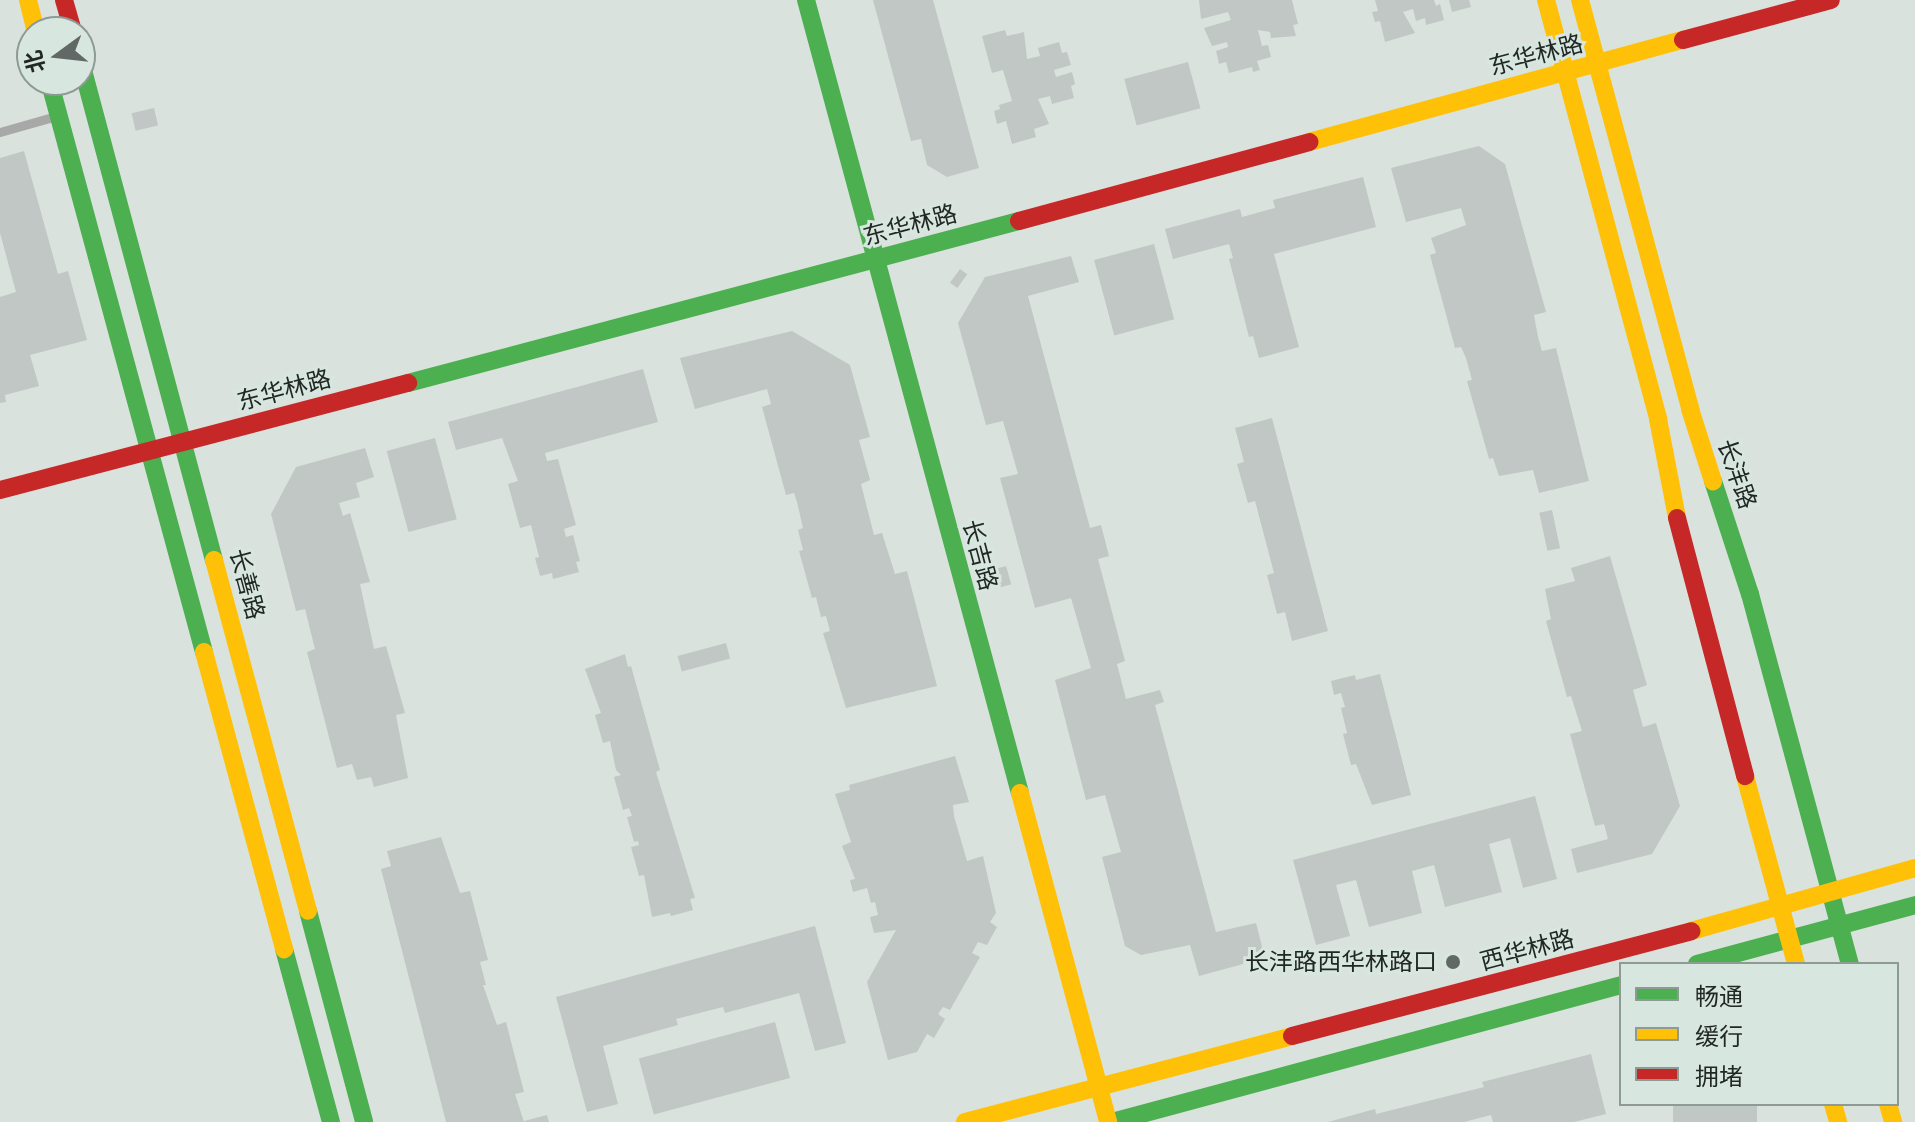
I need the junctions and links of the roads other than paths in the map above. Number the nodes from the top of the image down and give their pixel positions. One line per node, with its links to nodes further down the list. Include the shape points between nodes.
1 (806, 0): 11 (street, 长吉路)
2 (1546, 0): 6 (street)
3 (1580, 0): 5 (street, 长沣路)
4 (1831, 0): 5 (street, 东华林路)
5 (1597, 64): 6 (street, 东华林路); 16 (street, 长沣路, via 1690,409 1746,580)
6 (1565, 72): 11 (street, 东华林路); 18 (street, via 1658,419 1683,549)
7 (54, 96): 9 (street)
8 (90, 96): 12 (street, 长善路)
9 (59, 115): 10 (lane); 13 (street)
10 (0, 132)
11 (875, 260): 12 (street, 东华林路); 25 (street, 长吉路)
12 (184, 441): 13 (street, 东华林路); 27 (street, 长善路)
13 (150, 450): 14 (street, 东华林路); 26 (street)
14 (0, 490)
15 (1915, 868): 16 (street, 西华林路)
16 (1830, 891): 18 (street, 西华林路); 19 (street, 长沣路)
17 (1915, 905): 19 (street)
18 (1780, 908): 20 (street); 25 (street, 西华林路)
19 (1840, 925): 20 (street); 23 (street, 长沣路)
20 (1789, 939): 21 (street); 22 (street)
21 (1704, 962)
22 (1795, 962)
23 (1849, 962)
24 (1619, 986): 29 (street)
25 (1097, 1086): 28 (street, 西华林路); 29 (street, 长吉路)
26 (331, 1122)
27 (364, 1122)
28 (965, 1122)
29 (1110, 1122)

